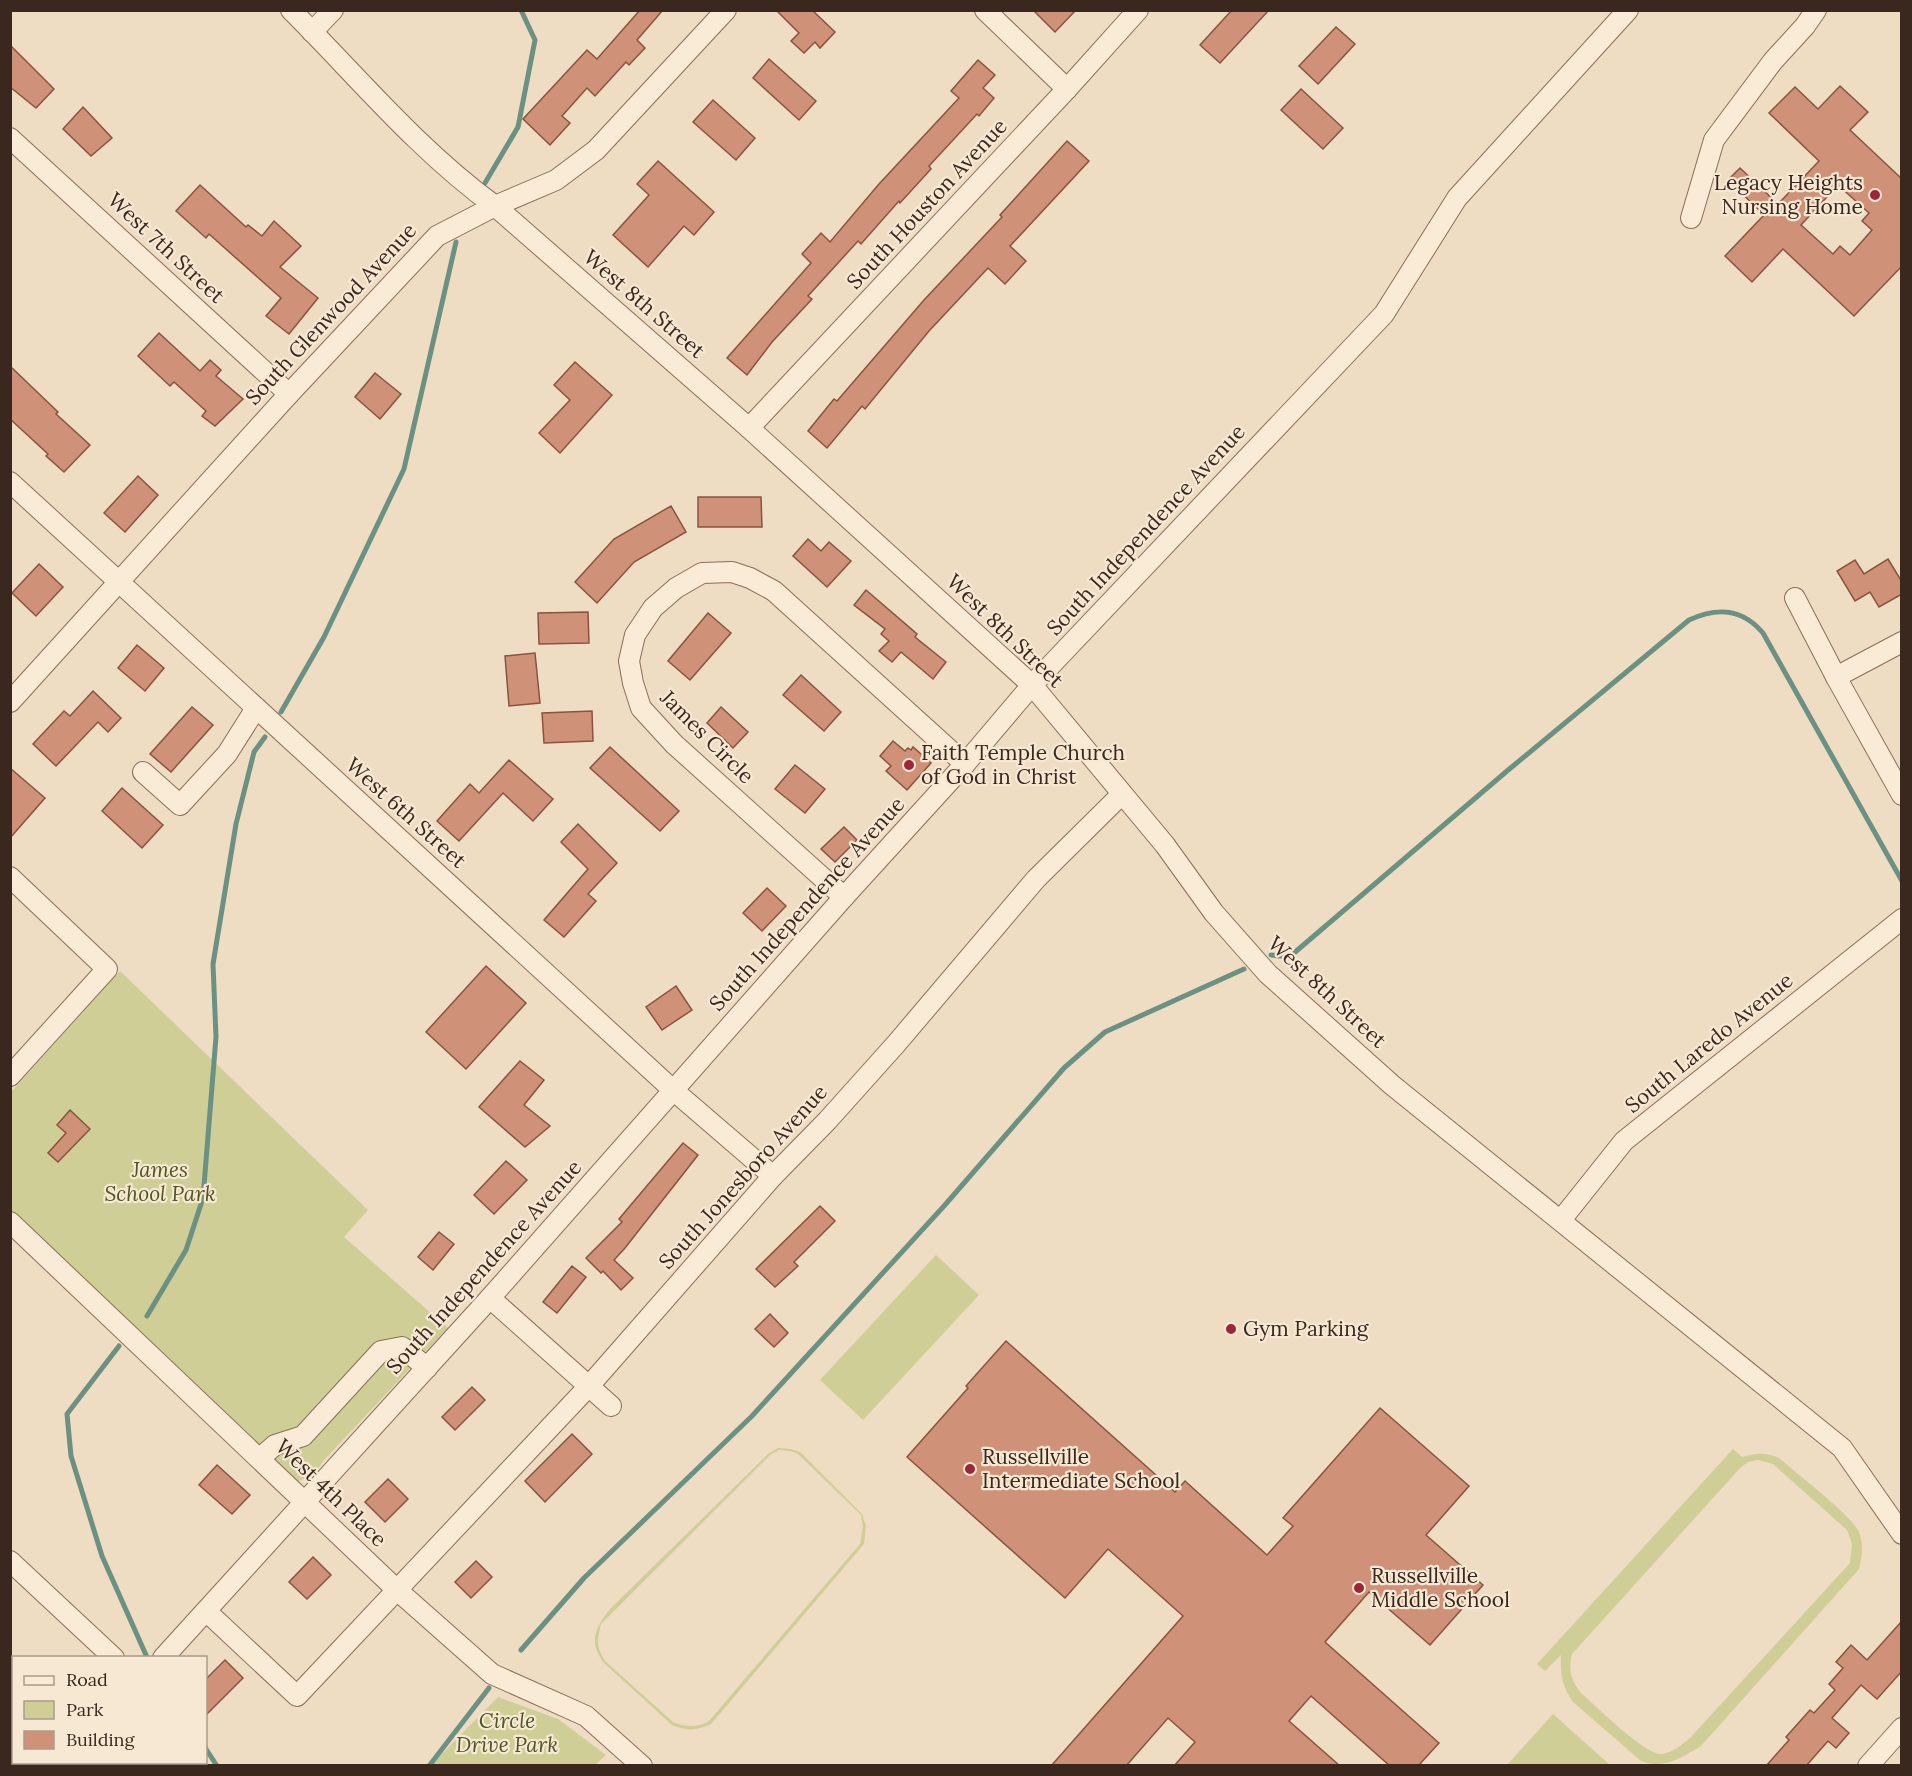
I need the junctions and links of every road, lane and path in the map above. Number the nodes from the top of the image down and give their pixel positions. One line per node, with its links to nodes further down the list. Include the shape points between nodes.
1 (291, 10): 8 (street, West 8th Street)
2 (333, 10): 8 (street)
3 (726, 10): 11 (street, South Glenwood Avenue, via 596,150 556,180)
4 (985, 10): 9 (street)
5 (1138, 10): 9 (street, South Houston Avenue)
6 (1628, 10): 20 (street, South Independence Avenue, via 1457,198 1384,314)
7 (1816, 10): 12 (street, via 1714,140)
8 (312, 32): 11 (street, West 8th Street, via 427,149)
9 (1067, 89): 14 (street, South Houston Avenue)
10 (10, 138): 13 (street, West 7th Street)
11 (495, 206): 13 (street, South Glenwood Avenue, via 437,236); 14 (street, West 8th Street)
12 (1691, 218)
13 (289, 394): 16 (street, South Glenwood Avenue)
14 (749, 428): 20 (street, West 8th Street)
15 (10, 482): 16 (street, West 6th Street)
16 (118, 582): 21 (street, South Glenwood Avenue); 22 (street, West 6th Street)
17 (1795, 598): 19 (street)
18 (1902, 642): 19 (street)
19 (1836, 677): 26 (street)
20 (1032, 685): 23 (street, South Independence Avenue); 25 (street, West 8th Street)
21 (10, 702)
22 (256, 708): 24 (street, via 227,754 180,805); 31 (street, West 6th Street)
23 (965, 764): 28 (street, South Independence Avenue); 28 (street, James Circle, via 774,591 750,578 732,572 702,573 653,608 635,635 629,661 641,708 674,744)
24 (143, 772)
25 (1122, 794): 32 (street, South Jonesboro Avenue, via 1036,879 855,1090); 33 (street, West 8th Street, via 1165,845 1214,914 1268,974 1392,1084)
26 (1902, 795)
27 (10, 877): 30 (street, via 107,969)
28 (844, 897): 31 (street, South Independence Avenue)
29 (1902, 919): 33 (street, South Laredo Avenue, via 1624,1141)
30 (10, 1076)
31 (673, 1090): 32 (street, West 6th Street); 35 (street, South Independence Avenue)
32 (772, 1176): 37 (street, South Jonesboro Avenue)
33 (1561, 1220): 41 (street, West 8th Street, via 1842,1448)
34 (10, 1222): 39 (street, West 4th Place)
35 (490, 1298): 36 (street, South Independence Avenue); 37 (street)
36 (427, 1368): 39 (street, via 402,1347 381,1351 303,1436 275,1445); 40 (street, South Independence Avenue)
37 (589, 1386): 38 (street); 43 (street, South Jonesboro Avenue)
38 (611, 1406)
39 (260, 1458): 40 (street, West 4th Place)
40 (306, 1501): 43 (street, West 4th Place); 44 (street, South Independence Avenue)
41 (1902, 1534)
42 (10, 1561): 45 (street)
43 (398, 1590): 44 (street, via 297,1696); 48 (street, West 4th Place, via 492,1674 586,1716)
44 (206, 1611): 46 (street, South Independence Avenue)
45 (112, 1656)
46 (165, 1656)
47 (1902, 1728): 49 (street)
48 (642, 1766)
49 (1868, 1766)

